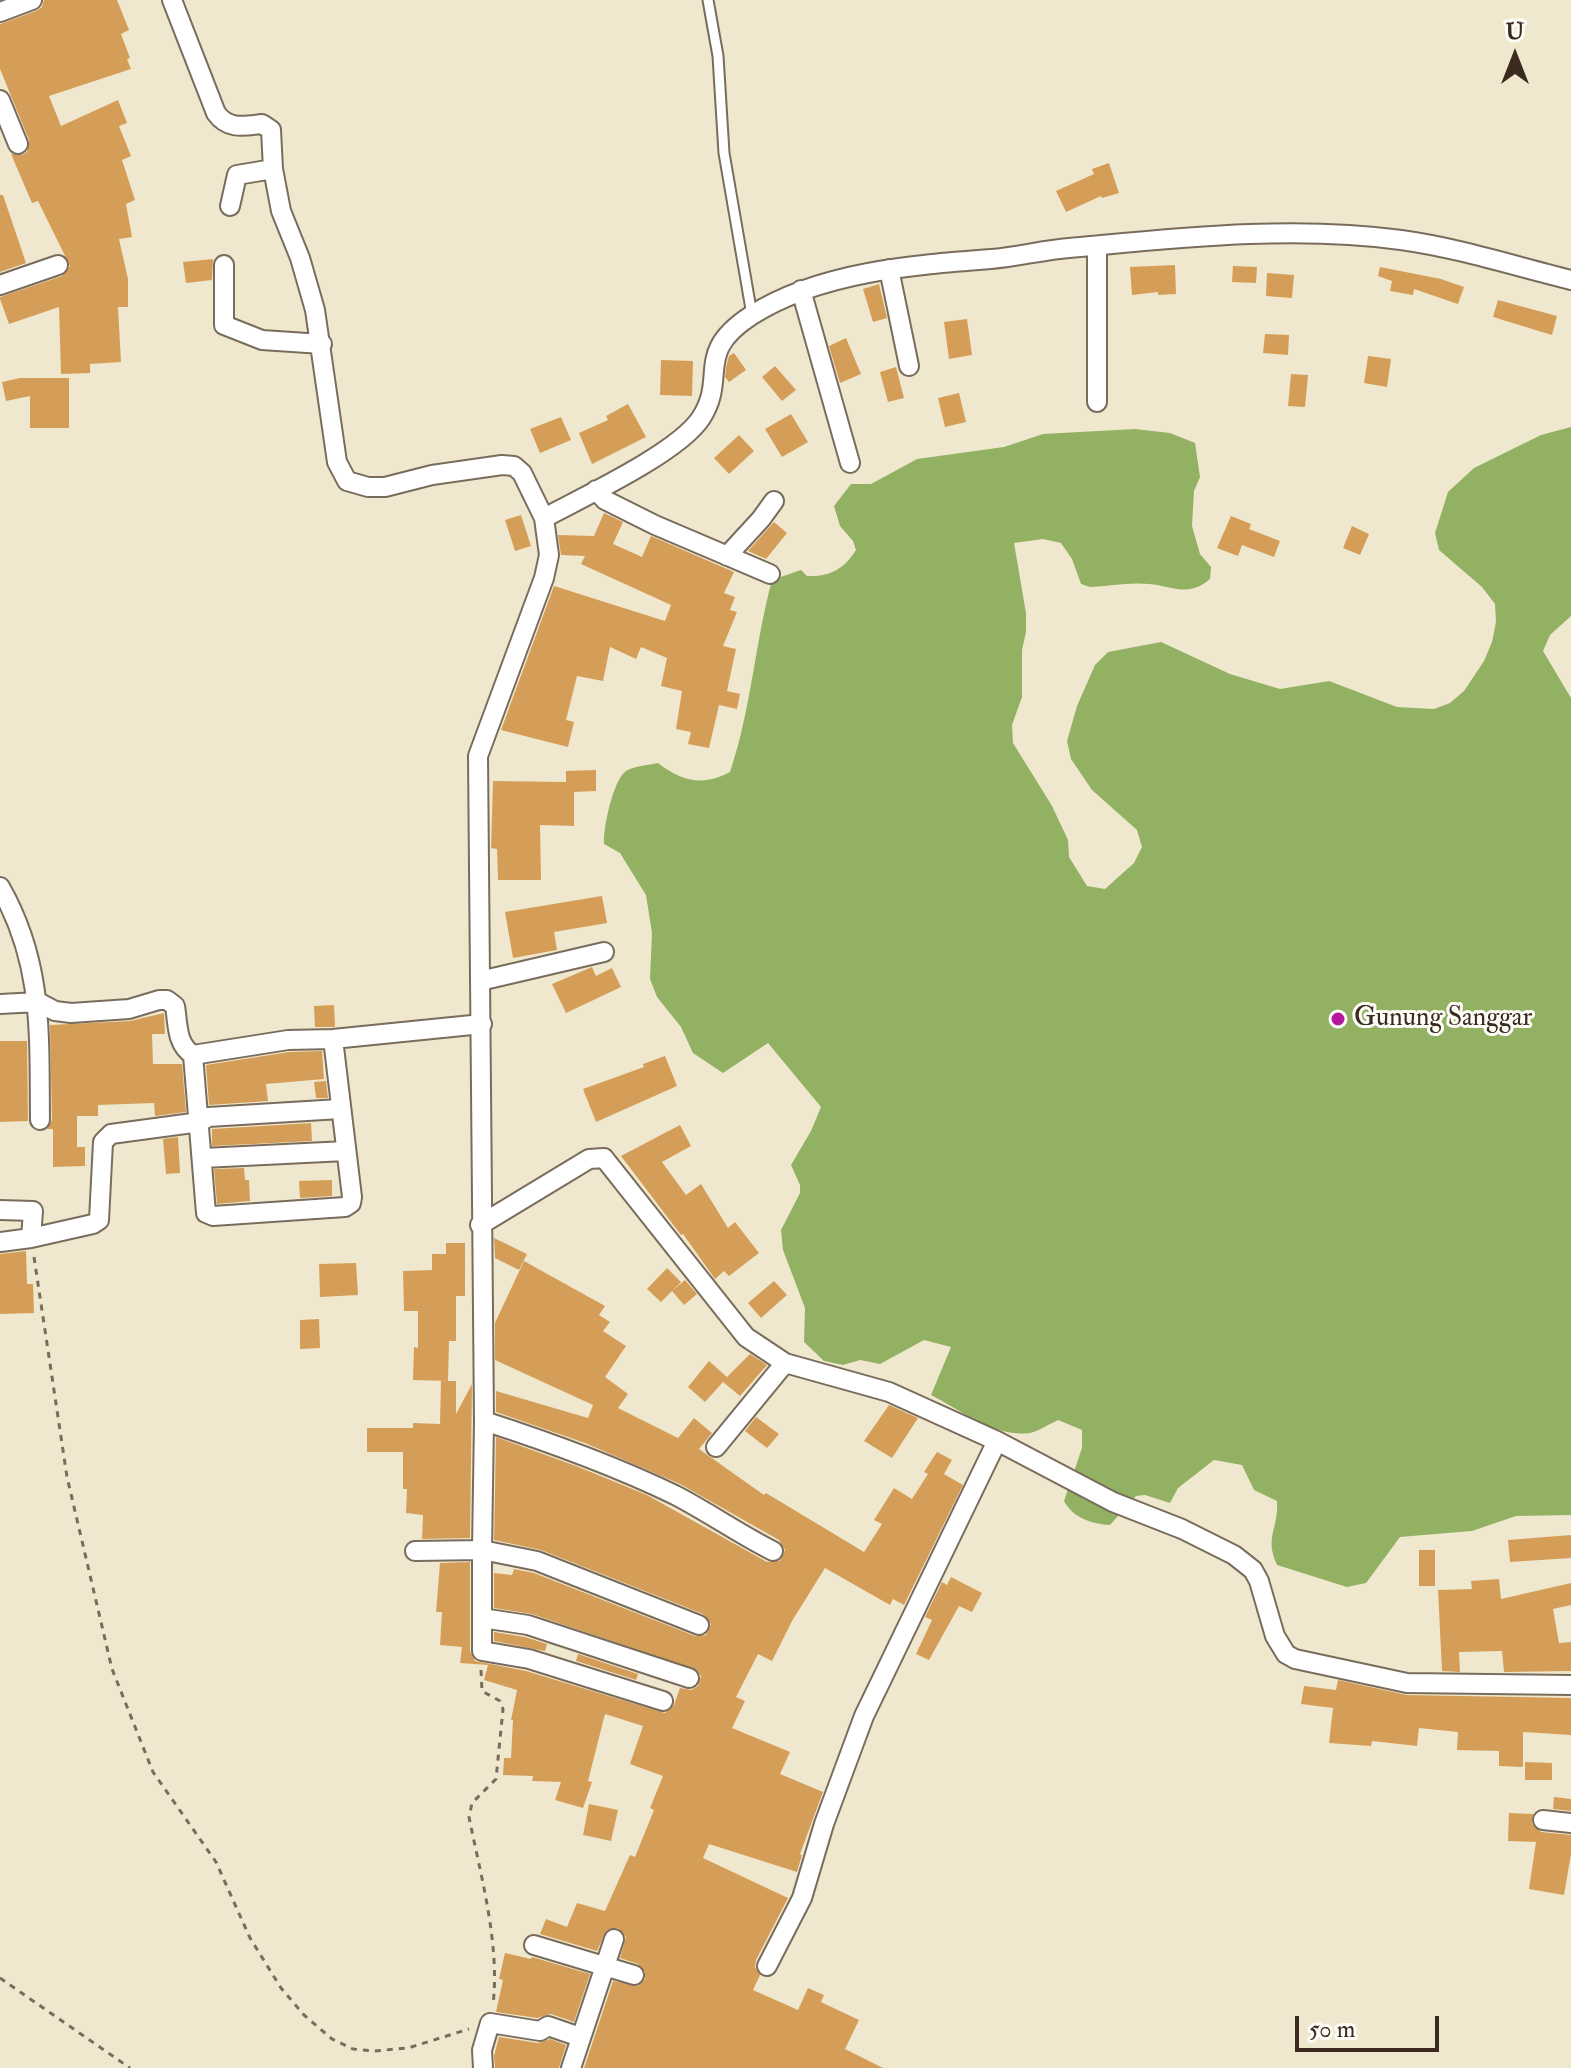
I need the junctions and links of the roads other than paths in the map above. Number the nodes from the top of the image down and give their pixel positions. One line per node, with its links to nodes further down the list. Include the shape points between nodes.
1 (32, 0): 4 (street)
2 (172, 0): 7 (street, via 216,113 239,127 269,127)
3 (708, 0): 16 (lane, via 718,56 724,153)
4 (0, 12)
5 (0, 100): 6 (street)
6 (18, 144)
7 (273, 169): 8 (street, via 237,175); 17 (street)
8 (230, 206)
9 (1097, 246): 12 (street); 13 (street, via 1213,236 1343,235 1444,247); 19 (street)
10 (58, 265): 14 (street)
11 (224, 265): 17 (street, via 224,325 262,340)
12 (889, 269): 15 (street); 18 (street)
13 (1571, 280)
14 (0, 285)
15 (801, 290): 16 (street); 20 (street)
16 (752, 315): 21 (street, via 726,334 718,348 699,420 678,441)
17 (322, 344): 23 (street, via 337,462 347,481 385,487 508,465 522,473)
18 (909, 366)
19 (1097, 402)
20 (850, 463)
21 (596, 490): 23 (street); 24 (street, via 605,500)
22 (774, 501): 24 (street)
23 (544, 518): 28 (street, via 549,555 544,578 478,756)
24 (727, 556): 25 (street)
25 (770, 574)
26 (0, 887): 29 (street, via 14,912)
27 (604, 952): 28 (street)
28 (480, 981): 31 (street)
29 (38, 1002): 30 (street); 33 (street, via 55,1011 86,1013 167,1000 175,1006 180,1042); 35 (street)
30 (0, 1004)
31 (482, 1024): 32 (street); 40 (street)
32 (333, 1039): 33 (street, via 288,1040); 34 (street)
33 (193, 1055): 36 (street)
34 (340, 1109): 36 (street, via 208,1117); 37 (street)
35 (40, 1120)
36 (200, 1122): 38 (street); 41 (street, via 108,1136 103,1142 99,1220)
37 (346, 1151): 38 (street); 38 (street, via 349,1205 213,1216 205,1211)
38 (203, 1158)
39 (0, 1210): 41 (street, via 33,1211)
40 (480, 1225): 43 (street, via 589,1159 604,1158 746,1337); 44 (street)
41 (31, 1238): 42 (street)
42 (0, 1242)
43 (785, 1363): 45 (street, via 889,1392); 46 (street)
44 (484, 1421): 47 (street); 49 (street, via 641,1480)
45 (997, 1441): 53 (street, via 1113,1502 1246,1562 1259,1581 1275,1636 1295,1659 1407,1683); 59 (street, via 864,1716 802,1898)
46 (716, 1447)
47 (482, 1550): 48 (street); 50 (street); 51 (street, via 537,1561)
48 (415, 1551)
49 (773, 1551)
50 (482, 1618): 52 (street, via 528,1625); 54 (street, via 482,1651 529,1659)
51 (699, 1625)
52 (689, 1678)
53 (1571, 1685)
54 (663, 1701)
55 (1543, 1820): 56 (street)
56 (1571, 1823)
57 (614, 1939): 60 (street)
58 (534, 1945): 60 (street)
59 (767, 1966)
60 (603, 1967): 61 (street); 62 (street)
61 (634, 1975)
62 (580, 2037): 63 (street, via 548,2026 540,2031 490,2023); 64 (street)
63 (483, 2068)
64 (571, 2068)

